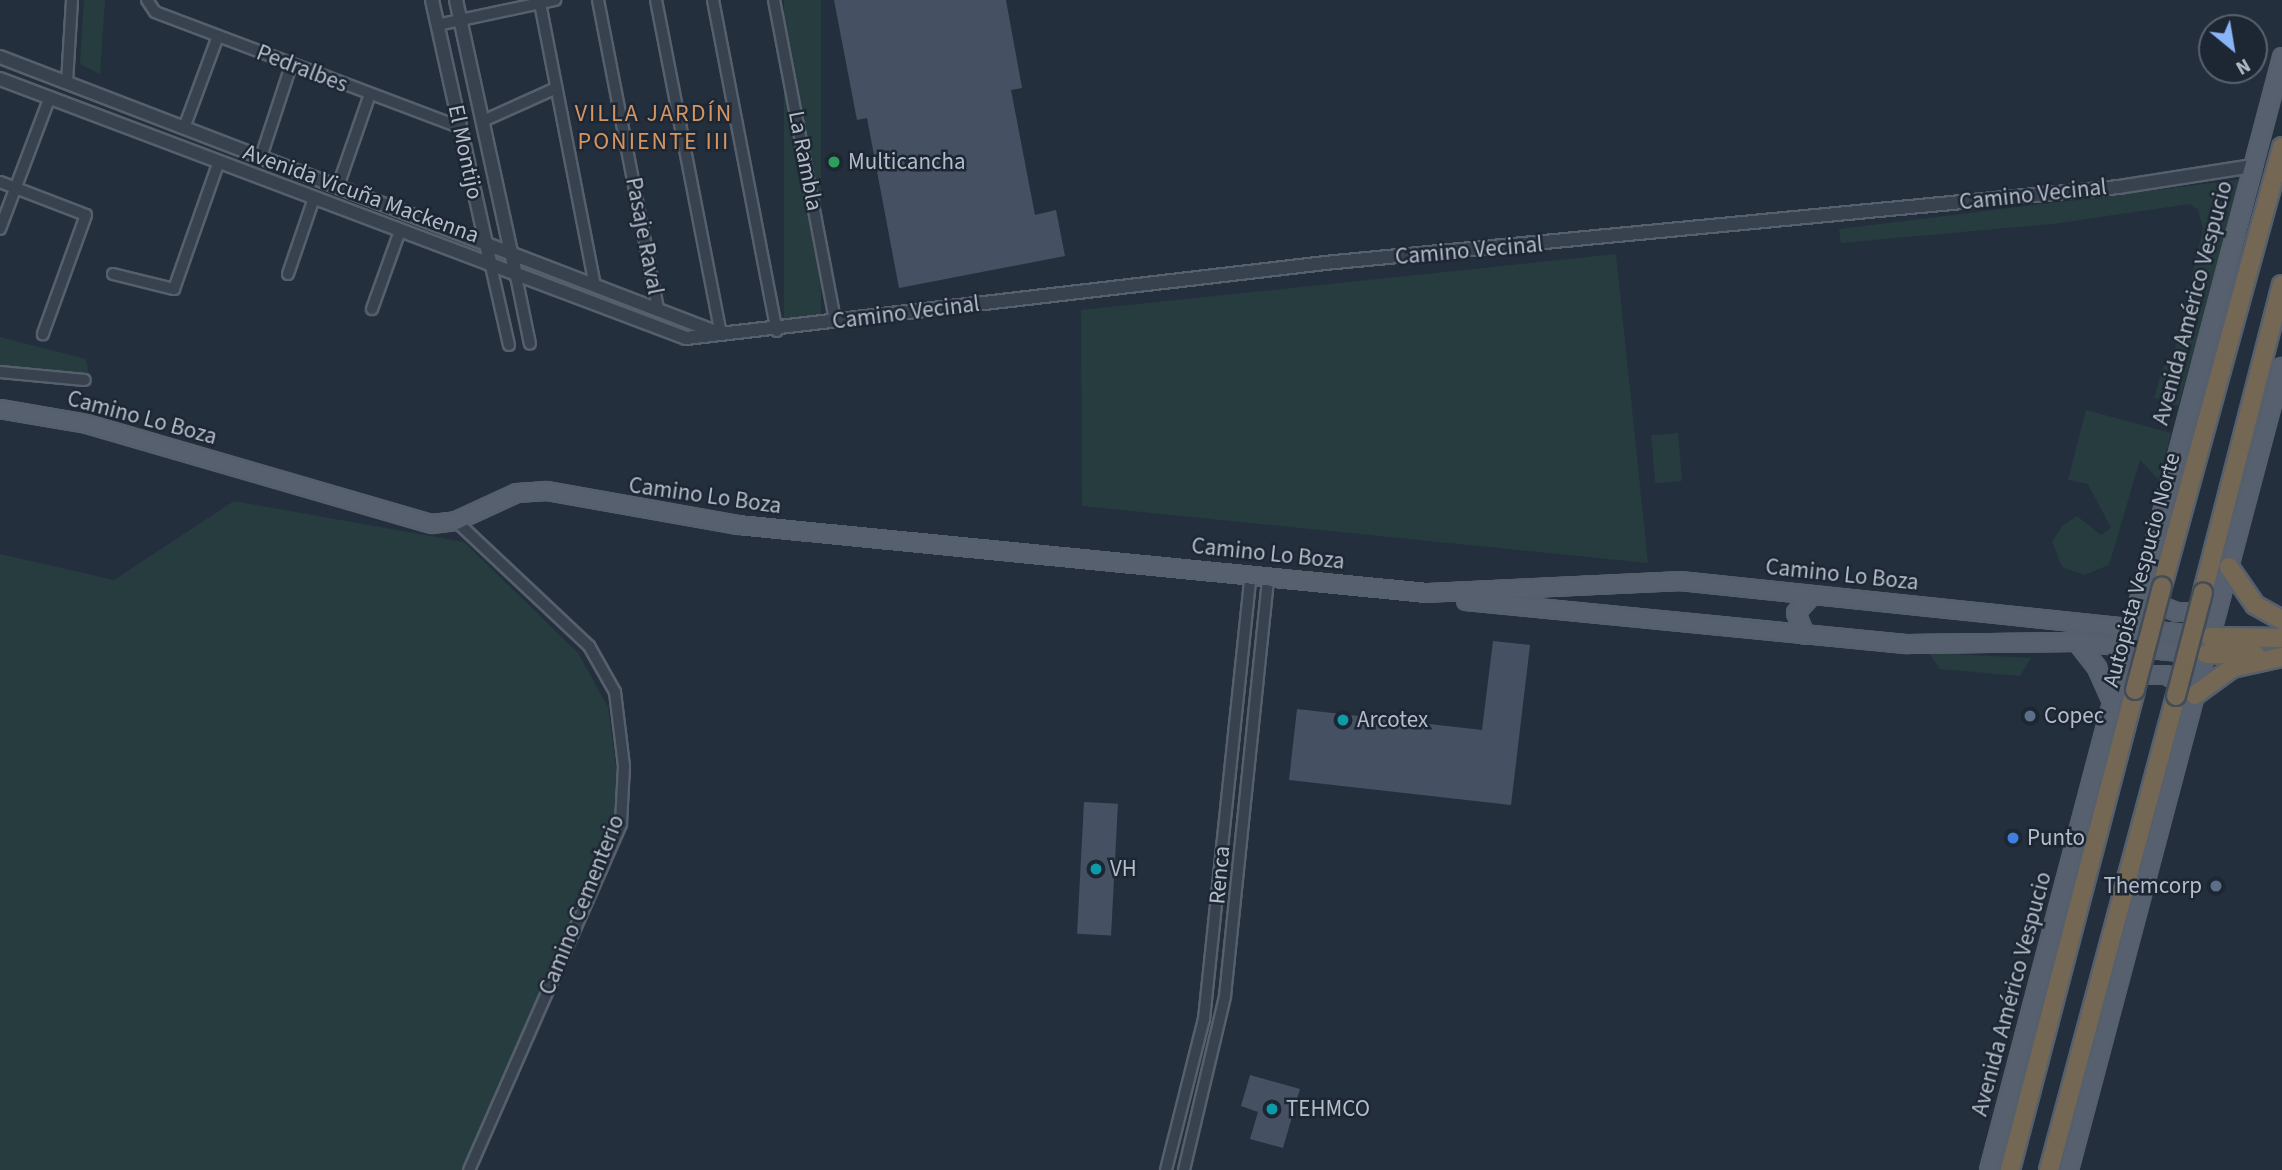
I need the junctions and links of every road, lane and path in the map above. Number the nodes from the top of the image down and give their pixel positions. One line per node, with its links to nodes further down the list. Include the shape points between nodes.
1 (72, 0): 18 (street)
2 (432, 0): 12 (street, El Montijo)
3 (456, 0): 11 (street, El Montijo)
4 (555, 0): 10 (street)
5 (598, 0): 46 (street, Pasaje Raval)
6 (656, 0): 51 (street)
7 (713, 0): 49 (street)
8 (774, 0): 48 (street, La Rambla)
9 (147, 2): 13 (street, Pedralbes)
10 (540, 3): 11 (street); 19 (street)
11 (461, 20): 12 (street); 24 (street, El Montijo)
12 (437, 25): 25 (street, El Montijo)
13 (218, 36): 16 (street, Pedralbes); 26 (street)
14 (0, 57): 18 (street, Avenida Vicuña Mackenna)
15 (2282, 57): 31 (main road, Avenida Américo Vespucio)
16 (291, 66): 20 (street, Pedralbes); 29 (street)
17 (0, 79): 21 (street, Avenida Vicuña Mackenna)
18 (67, 82): 22 (street, Avenida Vicuña Mackenna)
19 (556, 88): 24 (street); 44 (street)
20 (370, 94): 25 (street, Pedralbes); 33 (street)
21 (49, 99): 23 (street, Avenida Vicuña Mackenna); 34 (street)
22 (114, 101): 23 (street); 26 (street, Avenida Vicuña Mackenna)
23 (106, 121): 30 (street, Avenida Vicuña Mackenna)
24 (482, 121): 39 (street, El Montijo)
25 (460, 127): 38 (street, El Montijo)
26 (184, 128): 27 (street, Avenida Vicuña Mackenna)
27 (225, 143): 29 (street, Avenida Vicuña Mackenna); 30 (street)
28 (2282, 147): 86 (highway, Autopista Vespucio Norte, bridge)
29 (261, 157): 33 (street, Avenida Vicuña Mackenna)
30 (218, 164): 35 (street, Avenida Vicuña Mackenna); 41 (street, via 174,289)
31 (2253, 166): 48 (street, Camino Vecinal, via 2119,187 1325,263); 65 (main road, Avenida Américo Vespucio)
32 (0, 182): 34 (street)
33 (338, 186): 38 (street, Avenida Vicuña Mackenna)
34 (15, 188): 36 (street); 50 (street, via 86,215)
35 (314, 198): 37 (street, Avenida Vicuña Mackenna); 42 (street)
36 (0, 229)
37 (400, 231): 40 (street, Avenida Vicuña Mackenna); 47 (street)
38 (484, 240): 39 (street, Avenida Vicuña Mackenna); 40 (street, El Montijo)
39 (511, 251): 43 (street, El Montijo); 44 (street, Avenida Vicuña Mackenna)
40 (491, 266): 43 (street, Avenida Vicuña Mackenna); 54 (street, El Montijo)
41 (113, 274)
42 (288, 274)
43 (516, 276): 52 (street, Avenida Vicuña Mackenna); 53 (street, El Montijo)
44 (594, 282): 46 (street, Avenida Vicuña Mackenna)
45 (2282, 285): 87 (highway, bridge)
46 (658, 308): 51 (street, Avenida Vicuña Mackenna)
47 (372, 309)
48 (835, 321): 49 (street, Camino Vecinal)
49 (777, 331): 51 (street, Camino Vecinal)
50 (43, 334)
51 (721, 335): 52 (street, Camino Vecinal)
52 (686, 338)
53 (530, 344)
54 (509, 345)
55 (2282, 367): 60 (main road)
56 (0, 372): 57 (street, Camino Lo Boza)
57 (85, 380)
58 (0, 410): 59 (main road, Camino Lo Boza, via 99,428 422,523)
59 (456, 521): 61 (main road, Camino Lo Boza, via 509,495 547,491 696,520); 82 (street, Camino Cementerio, via 589,646 615,692 624,766 621,824)
60 (2229, 567): 66 (main road); 67 (highway, via 2255,605)
61 (1251, 575): 62 (main road, Camino Lo Boza); 77 (street, Renca)
62 (1268, 578): 63 (main road, Camino Lo Boza); 78 (street, Renca)
63 (1426, 593): 64 (main road, Camino Lo Boza, via 1657,580); 69 (main road, Camino Lo Boza)
64 (1812, 595): 68 (main road, Camino Lo Boza); 69 (main road, via 1796,613)
65 (2140, 596): 66 (main road, via 2177,612); 68 (main road, Avenida Américo Vespucio)
66 (2218, 609): 73 (main road)
67 (2282, 620)
68 (2132, 626): 72 (main road, Avenida Américo Vespucio); 73 (main road, Camino Lo Boza)
69 (1805, 635): 71 (main road, Camino Lo Boza, via 1908,644)
70 (2282, 638): 73 (highway)
71 (2077, 642): 72 (main road, Camino Lo Boza); 79 (main road, via 2098,668)
72 (2127, 646): 73 (main road, Camino Lo Boza); 75 (main road, Avenida Américo Vespucio)
73 (2208, 646): 74 (highway); 76 (main road)
74 (2282, 655): 76 (highway, via 2232,668)
75 (2118, 679): 76 (main road, via 2137,673 2166,675); 79 (main road, Avenida Américo Vespucio)
76 (2195, 695): 88 (main road)
77 (1238, 696): 78 (street); 80 (street, Renca)
78 (1255, 697): 81 (street, Renca)
79 (2112, 702): 85 (main road, Avenida Américo Vespucio)
80 (1218, 905): 81 (street); 83 (street, Renca, via 1204,1019)
81 (1235, 906): 84 (street, Renca, via 1218,1036)
82 (469, 1170)
83 (1166, 1170)
84 (1184, 1170)
85 (1989, 1170)
86 (2010, 1170)
87 (2049, 1170)
88 (2069, 1170)

